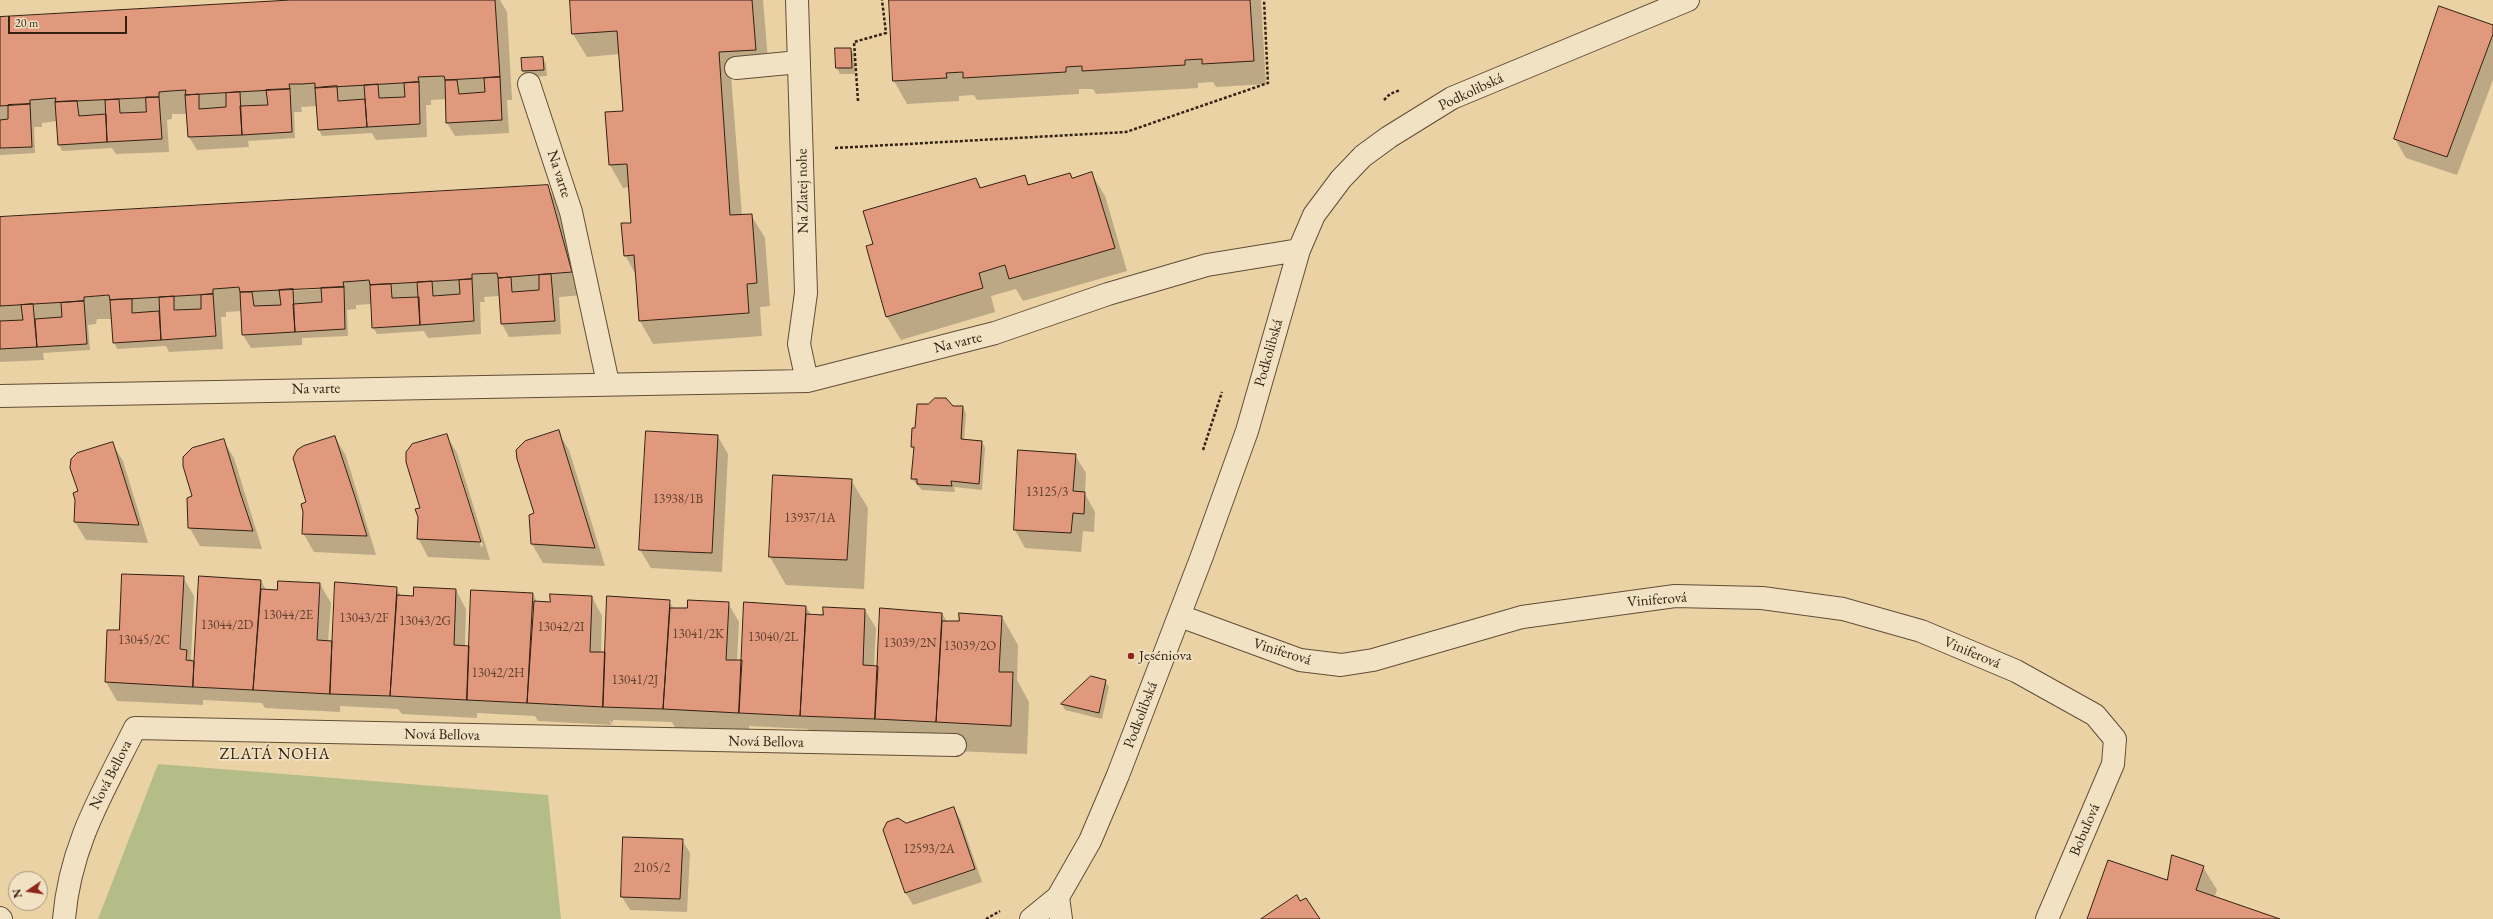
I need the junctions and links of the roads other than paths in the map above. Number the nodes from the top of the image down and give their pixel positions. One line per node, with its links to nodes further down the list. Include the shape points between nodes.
1 (797, 0): 3 (street, Na Zlatej nohe)
2 (1688, 0): 6 (street, Podkolibská, via 1452,98 1415,120 1362,156 1340,179 1314,215)
3 (799, 62): 4 (street); 7 (street, Na Zlatej nohe, via 806,294 799,344)
4 (736, 68)
5 (529, 84): 8 (street, Na varte, via 571,212)
6 (1298, 250): 7 (street, Na varte, via 1207,265 1108,294 995,333); 10 (street, Podkolibská, via 1247,431)
7 (807, 381): 8 (street, Na varte)
8 (608, 384): 9 (street, Na varte)
9 (0, 396)
10 (1180, 616): 11 (street, Viniferová, via 1300,660 1341,665 1373,660 1522,617 1675,596 1762,598 1843,609 1921,631 2016,671 2095,715); 13 (street, Podkolibská, via 1093,834)
11 (2115, 739): 17 (street, Bobuľová, via 2113,764)
12 (955, 745): 14 (street, Nová Bellova, via 135,728 83,831 66,890)
13 (1058, 897): 15 (street); 16 (street)
14 (64, 919)
15 (1031, 919)
16 (1061, 919)
17 (2047, 919)

